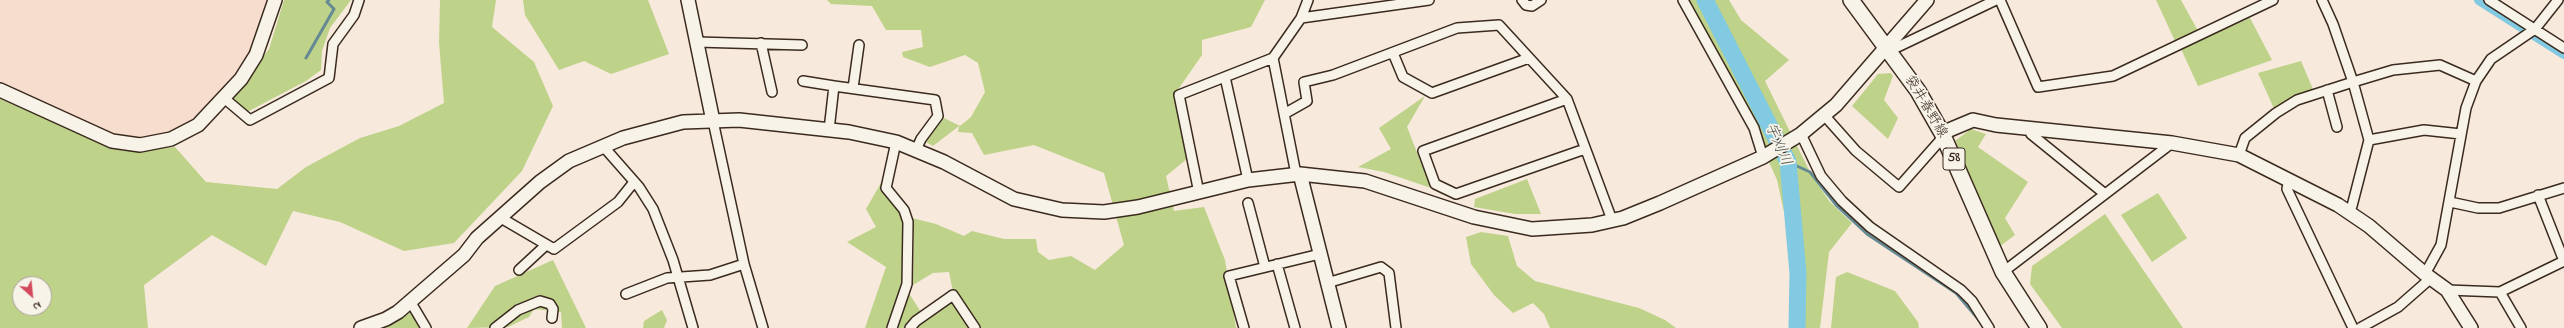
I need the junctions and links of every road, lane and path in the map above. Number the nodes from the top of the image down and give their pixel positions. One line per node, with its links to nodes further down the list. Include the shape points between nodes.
1 (274, 0): 36 (street, via 256,55 241,79)
2 (359, 0): 36 (street, via 354,14 333,44 329,78 250,120)
3 (688, 0): 18 (street)
4 (1308, 0): 16 (street)
5 (1429, 0): 16 (street)
6 (1522, 0): 7 (street, via 1532,6)
7 (1541, 0)
8 (1683, 0): 54 (street, via 1755,130)
9 (1851, 0): 23 (main road, 袋井春野線 / 58)
10 (1927, 0): 23 (street)
11 (1996, 0): 12 (street, via 2038,88 2113,76); 23 (street)
12 (2273, 0)
13 (2322, 0): 30 (street)
14 (2489, 0): 17 (street)
15 (2558, 0): 17 (street)
16 (1301, 18): 25 (street)
17 (2535, 29): 22 (street); 29 (street, via 2491,59)
18 (697, 42): 19 (street); 40 (street)
19 (761, 43): 20 (street); 35 (street)
20 (802, 45)
21 (859, 45): 32 (street)
22 (2564, 48)
23 (1886, 50): 39 (street, via 1836,105); 46 (main road, 袋井春野線 / 58, via 1918,91)
24 (1393, 53): 26 (street, via 1457,28 1499,25); 26 (street, via 1403,76 1432,93); 38 (street, via 1333,75 1304,82 1307,101)
25 (1272, 58): 27 (street); 38 (street)
26 (1529, 58): 37 (street)
27 (1225, 77): 57 (street); 60 (street, via 1179,95)
28 (803, 81): 31 (street)
29 (2476, 81): 30 (street, via 2440,65 2393,70); 45 (street, via 2466,108)
30 (2353, 82): 34 (street); 47 (street)
31 (834, 86): 32 (street); 43 (street)
32 (853, 88): 52 (street, via 935,100 938,116)
33 (0, 90): 36 (street, via 112,141 140,145 184,134 198,125)
34 (2327, 90): 41 (street); 53 (street, via 2297,100 2268,118 2246,138)
35 (772, 92)
36 (224, 98)
37 (1566, 99): 51 (street); 51 (street, via 1423,152 1434,184 1456,194)
38 (1284, 114): 55 (street)
39 (1824, 114): 44 (street); 46 (street, via 1856,151 1899,187)
40 (714, 121): 43 (street, via 739,120); 50 (street, via 683,122 652,128); 71 (street)
41 (2337, 127)
42 (2031, 129): 46 (street, via 1973,120); 49 (street); 61 (street, via 2032,134)
43 (828, 130): 48 (street)
44 (1801, 134): 54 (street); 96 (street, via 1821,176 1842,201 1870,227 1961,290 1972,301)
45 (2461, 134): 47 (street, via 2424,130); 63 (street)
46 (1943, 135): 75 (main road, 袋井春野線 / 58)
47 (2369, 140): 65 (street, via 2352,206)
48 (896, 142): 52 (street); 89 (street, via 886,188 904,210 908,222 907,284)
49 (2172, 143): 53 (street); 61 (street)
50 (604, 146): 58 (street); 66 (street, via 569,161 540,182)
51 (1585, 149): 67 (street)
52 (916, 150): 60 (street, via 1014,199 1062,210 1104,212)
53 (2239, 155): 56 (street)
54 (1763, 156): 67 (street, via 1660,203)
55 (1298, 174): 57 (street); 67 (street, via 1365,180 1474,217 1532,229 1560,229); 69 (street)
56 (2289, 179): 65 (street); 98 (street, via 2287,189)
57 (1248, 180): 60 (street)
58 (634, 182): 68 (street, via 618,202 559,246 554,249); 77 (street, via 653,209)
59 (2564, 188): 62 (street)
60 (1199, 193)
61 (2105, 194): 75 (street)
62 (2538, 195): 63 (street, via 2499,208 2478,208); 70 (street)
63 (2450, 202): 76 (street, via 2441,245)
64 (1248, 203): 73 (street)
65 (2347, 212): 76 (street, via 2369,226)
66 (501, 218): 68 (street); 82 (street, via 477,238 464,255)
67 (1612, 220)
68 (546, 244): 74 (street)
69 (1320, 254): 72 (street); 78 (street)
70 (2564, 261): 80 (street)
71 (744, 264): 77 (street, via 710,275); 88 (street)
72 (1277, 264): 73 (street); 93 (street)
73 (1265, 266): 92 (street, via 1229,276)
74 (519, 270)
75 (2003, 272): 97 (main road, 袋井春野線 / 58)
76 (2428, 276): 79 (street); 99 (street, via 2398,307)
77 (678, 277): 81 (street, via 667,278); 87 (street)
78 (1327, 283): 94 (street); 95 (street, via 1381,267 1389,273)
79 (2447, 290): 80 (street); 100 (street)
80 (2500, 292): 101 (street)
81 (626, 294)
82 (410, 301): 84 (street, via 386,319); 85 (street)
83 (552, 318): 86 (street, via 553,309 550,304 540,301 518,310)
84 (361, 328)
85 (426, 328)
86 (494, 328)
87 (693, 328)
88 (763, 328)
89 (892, 328)
90 (910, 328): 91 (street, via 952,295)
91 (975, 328)
92 (1244, 328)
93 (1295, 328)
94 (1339, 328)
95 (1396, 328)
96 (1988, 328)
97 (2039, 328)
98 (2353, 328)
99 (2360, 328)
100 (2471, 328)
101 (2521, 328)

